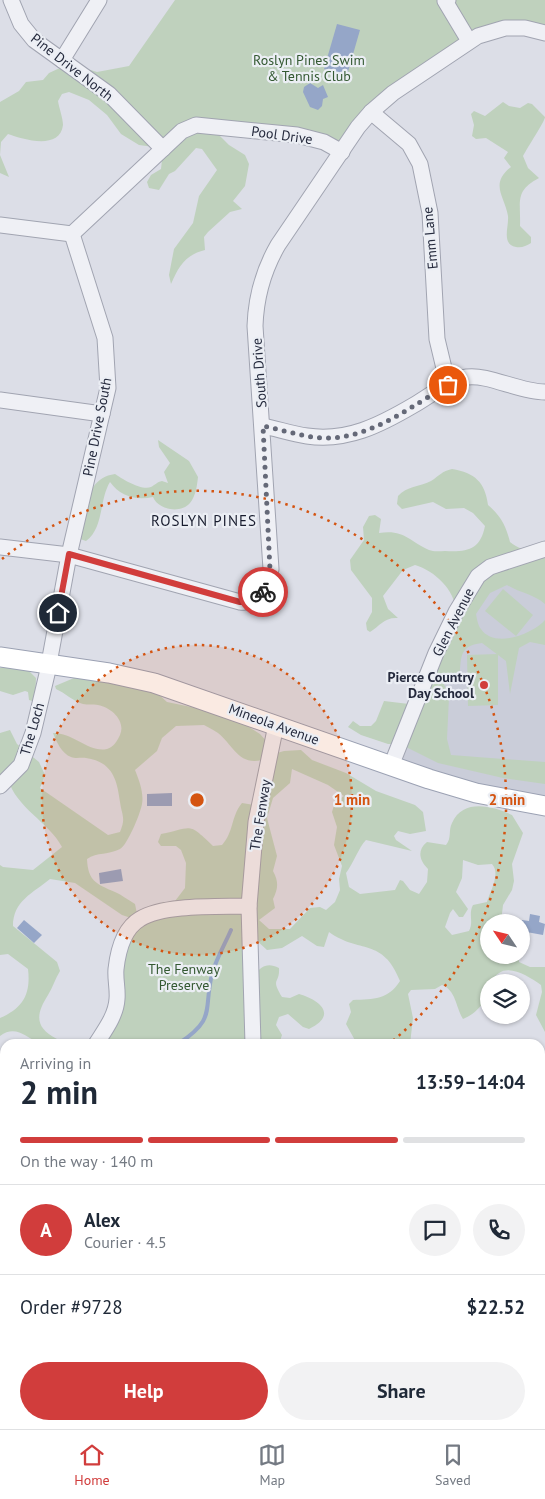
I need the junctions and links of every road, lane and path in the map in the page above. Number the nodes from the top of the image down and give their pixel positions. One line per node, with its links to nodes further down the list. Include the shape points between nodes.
1 (11, 0): 6 (street, Pine Drive North, via 31,37)
2 (99, 0): 6 (street)
3 (448, 0): 5 (street)
4 (545, 33): 5 (street, via 505,28 492,30)
5 (469, 41): 7 (street)
6 (62, 60): 8 (street, Pine Drive North, via 109,94)
7 (371, 112): 9 (street); 12 (street, Emm Lane, via 409,144 420,164 430,213 437,339)
8 (163, 149): 9 (street, Pool Drive, via 187,128 196,125 307,137); 11 (street, Pool Drive)
9 (342, 152): 16 (street, South Drive, via 278,245 263,274 255,326)
10 (0, 225): 11 (street)
11 (72, 234): 15 (street, Pine Drive South, via 105,338 108,388)
12 (448, 385): 13 (street, via 463,378 476,377 528,392); 16 (street, via 351,436 307,436)
13 (545, 392)
14 (0, 400): 15 (street)
15 (102, 414): 19 (street, Pine Drive South)
16 (263, 426): 19 (street, South Drive, via 270,570 266,587 256,600 246,603 228,599)
17 (0, 546): 19 (street)
18 (545, 548): 23 (street, Glen Avenue, via 490,566 474,582 430,667)
19 (69, 554): 21 (street, Pine Drive South)
20 (0, 656): 21 (main road, Mineola Avenue)
21 (48, 664): 22 (main road, Mineola Avenue, via 154,683); 24 (street, The Loch, via 25,757 16,772)
22 (276, 725): 23 (main road, Mineola Avenue); 26 (street, The Fenway, via 256,822)
23 (392, 766): 25 (main road, Mineola Avenue, via 476,792)
24 (0, 786)
25 (545, 806)
26 (249, 906): 27 (street, via 178,908 144,916 133,924 118,955 116,1008); 28 (street, The Fenway)
27 (99, 1039)
28 (253, 1039)

